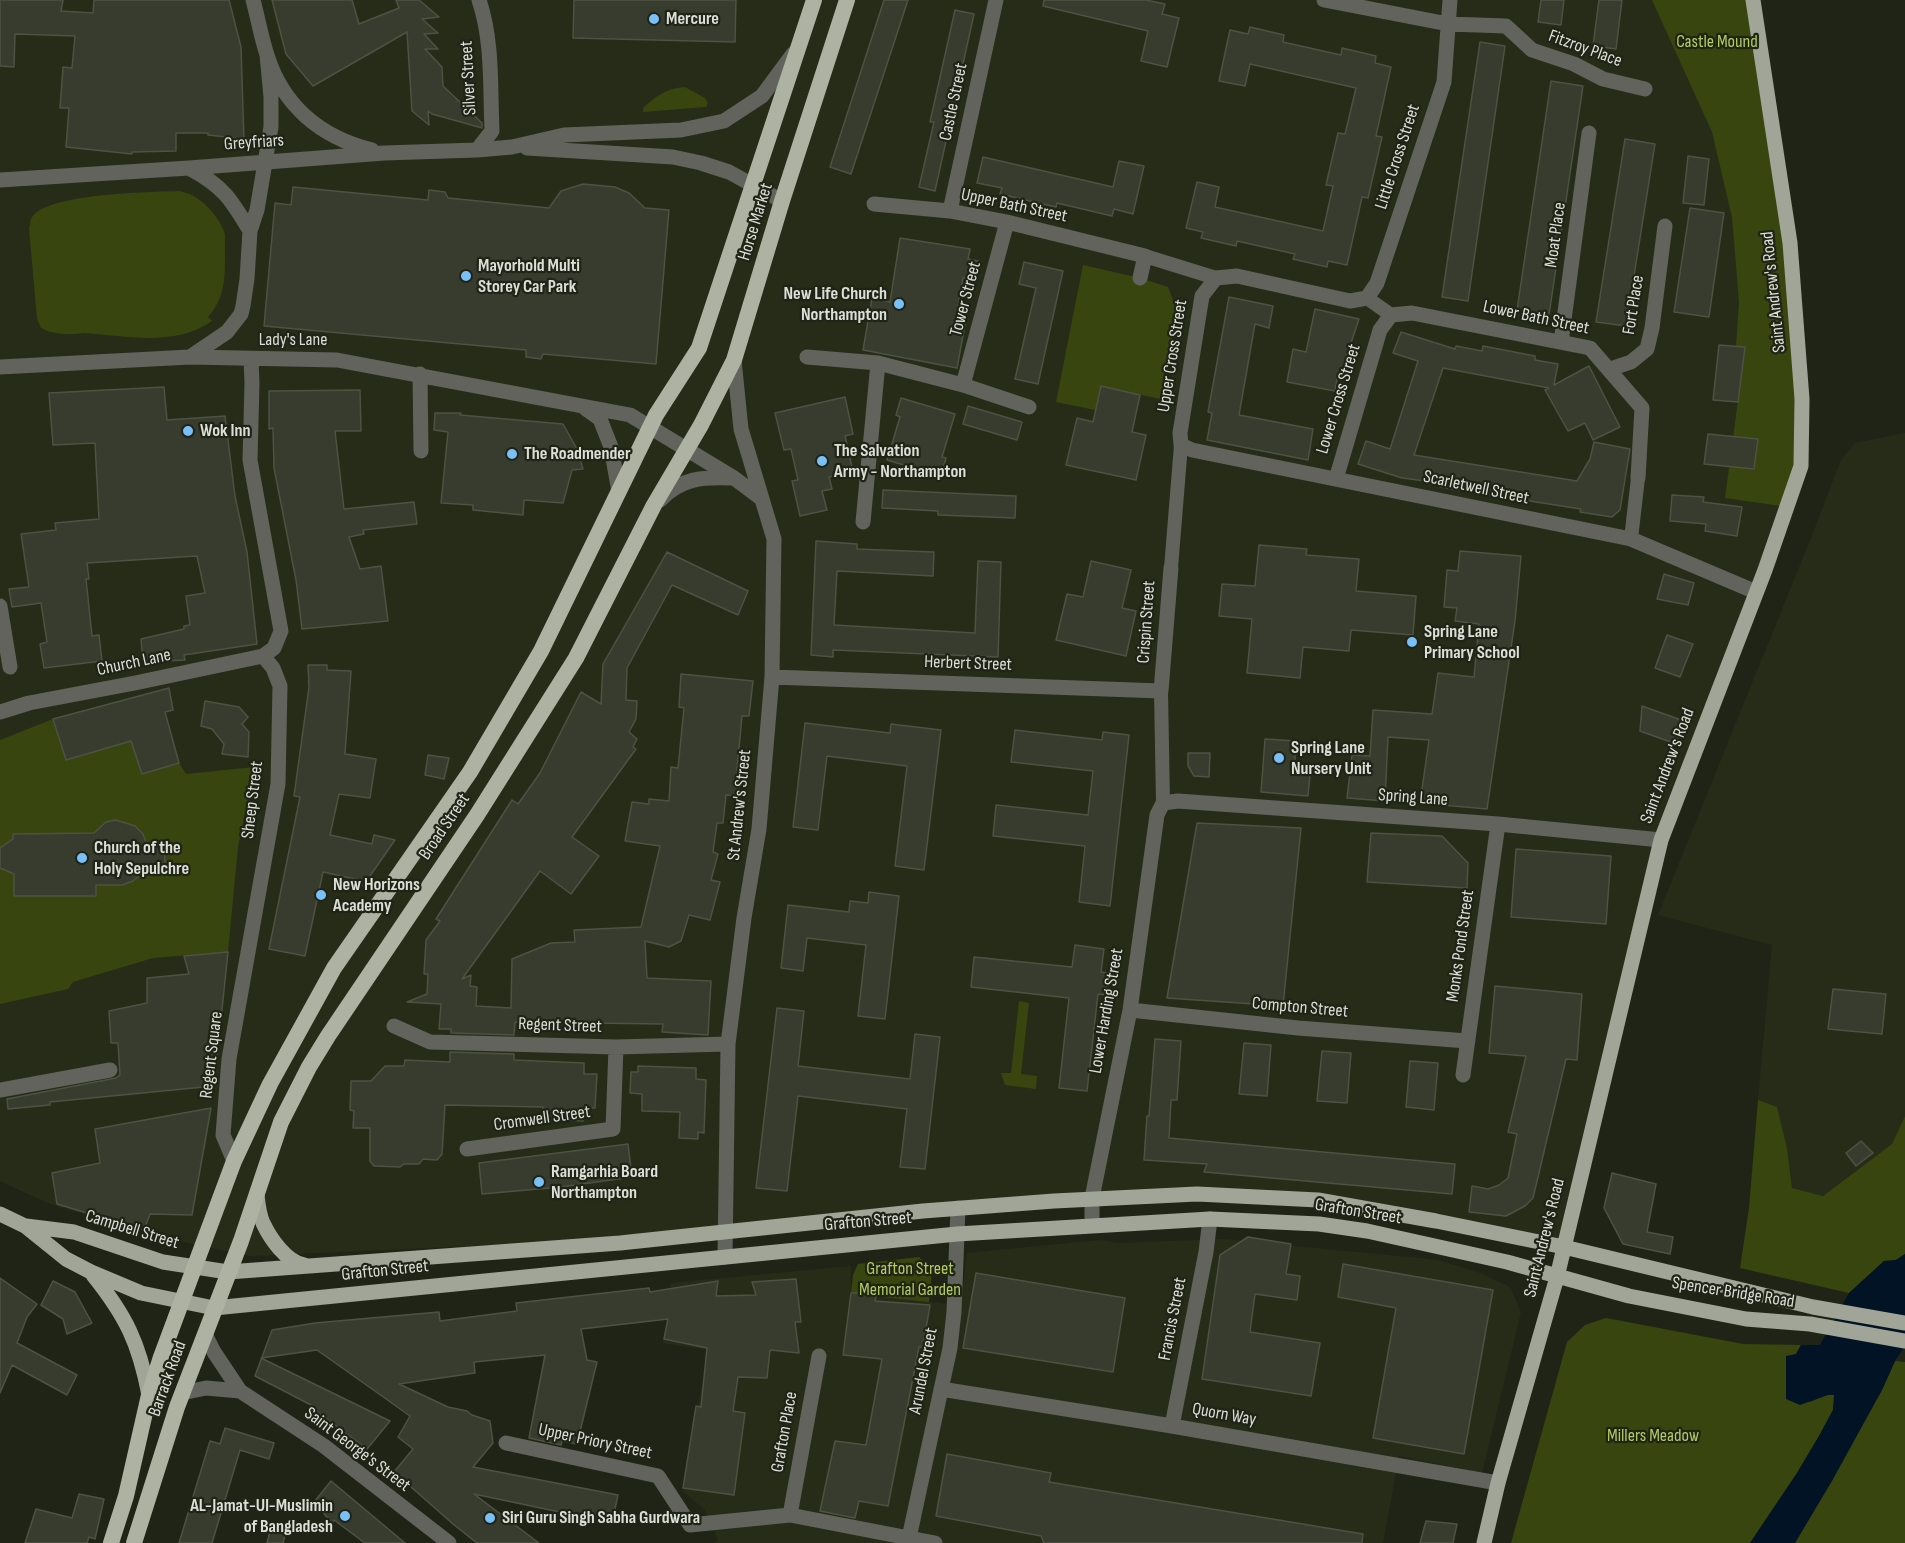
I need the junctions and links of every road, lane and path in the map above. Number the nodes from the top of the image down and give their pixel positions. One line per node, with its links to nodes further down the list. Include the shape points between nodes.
1 (253, 0): 11 (street)
2 (479, 0): 15 (street, Silver Street, via 488,39 492,131)
3 (814, 0): 10 (highway, Horse Market)
4 (847, 0): 21 (highway, Horse Market)
5 (996, 0): 23 (street, Castle Street)
6 (1324, 0): 9 (street)
7 (1450, 0): 9 (street, Little Cross Street)
8 (1753, 0): 57 (main road, Saint Andrew's Road, via 1790,243 1802,399 1801,466)
9 (1448, 24): 12 (street, Fitzroy Place, via 1506,26 1532,50 1603,79); 30 (street, Little Cross Street, via 1444,82 1377,283)
10 (796, 51): 14 (street, Greyfriars, via 762,96 724,121 681,130 564,135); 20 (highway, Horse Market)
11 (267, 55): 16 (street, via 288,97 323,131 344,142); 17 (street, via 271,127)
12 (1645, 89)
13 (1589, 133): 32 (street, Moat Place)
14 (512, 147): 15 (street, Greyfriars); 20 (street, Greyfriars, via 673,157 729,171)
15 (477, 150): 16 (street, Greyfriars)
16 (384, 153): 17 (street, Greyfriars)
17 (264, 162): 18 (street, Greyfriars); 26 (street)
18 (189, 168): 19 (street, Greyfriars); 26 (street, via 222,189)
19 (0, 180)
20 (752, 184): 21 (street, Greyfriars); 44 (highway, Horse Market, via 699,348)
21 (782, 201): 36 (highway, Horse Market)
22 (874, 204): 23 (street, Upper Bath Street)
23 (950, 211): 24 (street, Upper Bath Street)
24 (1007, 222): 27 (street, Upper Bath Street); 41 (street, Tower Street)
25 (1665, 226): 39 (street, Fort Place, via 1647,349 1631,362)
26 (250, 231): 33 (street, via 241,314 227,332)
27 (1145, 256): 28 (street); 29 (street, Upper Bath Street)
28 (1140, 278)
29 (1216, 278): 30 (street, Upper Bath Street, via 1237,276 1350,301); 45 (street, Upper Cross Street, via 1202,296)
30 (1367, 298): 31 (street)
31 (1391, 315): 32 (street, Lower Bath Street, via 1412,313); 50 (street, Lower Cross Street, via 1380,330)
32 (1561, 342): 39 (street, Lower Bath Street, via 1590,348)
33 (190, 357): 35 (street, Lady's Lane); 38 (street, Lady's Lane)
34 (807, 357): 37 (street)
35 (251, 359): 40 (street, Lady's Lane, via 337,360); 59 (street, via 250,460 281,631)
36 (734, 360): 46 (highway, Horse Market); 52 (street, St Andrew's Street, via 741,429)
37 (878, 363): 41 (street); 54 (street)
38 (0, 367)
39 (1610, 369): 49 (street, Lower Bath Street, via 1642,408)
40 (420, 374): 42 (street, Lady's Lane); 47 (street)
41 (963, 385): 43 (street)
42 (582, 406): 44 (street, Lady's Lane, via 630,415); 51 (street, via 600,419 611,447)
43 (1029, 407)
44 (651, 426): 46 (street, Lady's Lane); 51 (highway, Horse Market)
45 (1181, 444): 50 (street, Scarletwell Street, via 1192,450); 56 (street, Crispin Street)
46 (687, 449): 48 (street, Lady's Lane); 53 (highway, Broad Street)
47 (421, 451)
48 (734, 478): 52 (street, Lady's Lane); 53 (street, via 696,478 672,488)
49 (1638, 478): 55 (street, Lower Bath Street)
50 (1336, 479): 55 (street, Scarletwell Street)
51 (619, 492): 77 (highway, Horse Market, via 541,651 470,772 334,968 270,1084)
52 (762, 499): 61 (street, St Andrew's Street, via 774,539)
53 (654, 505): 78 (highway, Broad Street, via 576,658 309,1067 280,1122)
54 (863, 522)
55 (1630, 539): 57 (street, Scarletwell Street)
56 (1171, 568): 62 (street, Crispin Street)
57 (1756, 592): 66 (main road, Saint Andrew's Road)
58 (0, 606): 60 (street)
59 (268, 652): 63 (street, Church Lane); 67 (street, Sheep Street, via 280,686 278,784)
60 (9, 667)
61 (772, 677): 62 (street, Herbert Street); 71 (street, St Andrew's Street, via 759,829)
62 (1161, 691): 64 (street, Crispin Street)
63 (0, 712)
64 (1163, 803): 65 (street, Spring Lane); 68 (street, Lower Harding Street, via 1157,815)
65 (1498, 824): 66 (street, Spring Lane); 70 (street, Monks Pond Street)
66 (1661, 840): 88 (main road, Saint Andrew's Road)
67 (247, 953): 77 (street, Regent Square, via 229,1059 223,1135)
68 (1130, 1010): 70 (street, Compton Street); 79 (street, Lower Harding Street)
69 (394, 1026): 72 (street, Regent Street, via 430,1042)
70 (1467, 1041): 74 (street, Monks Pond Street)
71 (728, 1044): 72 (street, Regent Street); 86 (street, St Andrew's Street)
72 (616, 1047): 76 (street, Cromwell Street, via 613,1129)
73 (110, 1070): 75 (street)
74 (1463, 1075)
75 (0, 1090)
76 (467, 1149)
77 (234, 1161): 91 (highway, Barrack Road)
78 (257, 1195): 85 (highway, Broad Street); 90 (main road, via 262,1221 275,1242 298,1264)
79 (1092, 1198): 80 (main road, Grafton Street); 83 (street, Lower Harding Street); 88 (main road, Grafton Street, via 1197,1194 1318,1200)
80 (958, 1208): 86 (main road, Grafton Street); 87 (street, Arundel Street)
81 (0, 1214): 84 (main road, Campbell Street)
82 (1210, 1219): 83 (main road, Grafton Street); 94 (main road, Grafton Street, via 1319,1224 1367,1231); 105 (street, Francis Street)
83 (1092, 1225): 87 (main road, Grafton Street)
84 (25, 1226): 91 (main road, Campbell Street, via 74,1232 137,1255); 92 (main road, Campbell Street, via 66,1260)
85 (245, 1230): 93 (highway, Barrack Road)
86 (724, 1231): 89 (street, St Andrew's Street); 90 (main road, Grafton Street, via 620,1243)
87 (957, 1234): 89 (main road, Grafton Street); 101 (street, Arundel Street, via 954,1312)
88 (1564, 1247): 94 (main road, Saint Andrew's Road); 97 (main road, Spencer Bridge Road, via 1813,1307)
89 (725, 1257): 96 (main road, Grafton Street)
90 (310, 1266): 93 (main road, Grafton Street)
91 (194, 1267): 93 (main road, Campbell Street); 95 (highway, Barrack Road)
92 (91, 1272): 95 (main road, Campbell Street, via 141,1293); 104 (main road, via 129,1327)
93 (228, 1272): 96 (highway, Barrack Road)
94 (1557, 1278): 99 (main road, Spencer Bridge Road, via 1746,1319 1810,1324); 107 (main road, Saint Andrew's Road)
95 (180, 1302): 96 (main road, Grafton Street); 104 (highway, Barrack Road)
96 (214, 1308): 98 (highway, Barrack Road)
97 (1905, 1323)
98 (205, 1334): 102 (street, Saint George's Street); 103 (highway, Barrack Road)
99 (1905, 1341)
100 (819, 1356): 108 (street, Grafton Place)
101 (941, 1389): 105 (street, Quorn Way); 109 (street, Arundel Street)
102 (240, 1391): 103 (street, Saint George's Street, via 206,1388); 112 (street, Saint George's Street, via 324,1446)
103 (182, 1393): 111 (highway, Barrack Road)
104 (149, 1395): 110 (highway, Barrack Road)
105 (1172, 1426): 107 (street, Quorn Way)
106 (506, 1443): 108 (street, Upper Priory Street, via 658,1476 690,1525)
107 (1498, 1483): 114 (main road, Saint Andrew's Road)
108 (790, 1515): 109 (street, Upper Priory Street)
109 (909, 1538): 113 (street, Upper Priory Street)
110 (111, 1543)
111 (134, 1543)
112 (449, 1543)
113 (934, 1543)
114 (1484, 1543)

